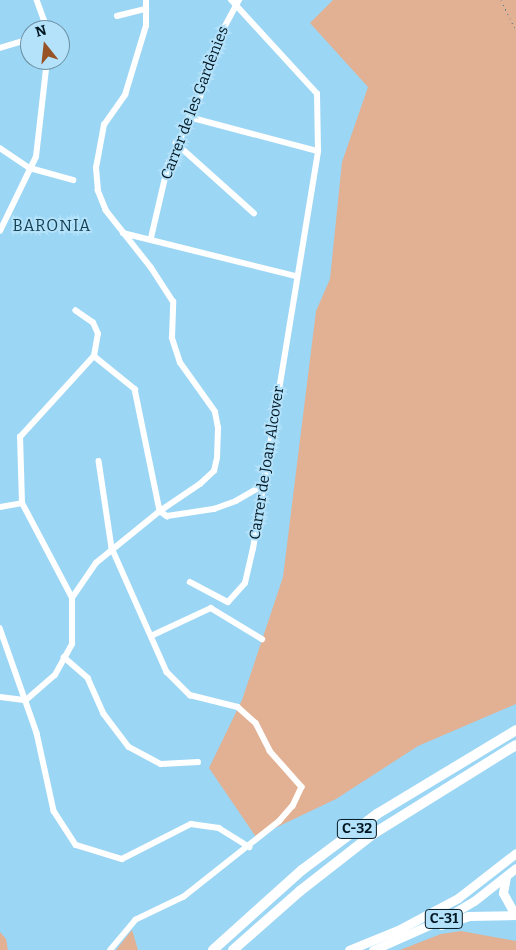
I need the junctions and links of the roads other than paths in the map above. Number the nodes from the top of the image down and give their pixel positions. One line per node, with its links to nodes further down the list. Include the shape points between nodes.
1 (37, 0): 6 (street)
2 (146, 0): 4 (street)
3 (235, 1): 10 (street, Carrer de les Gardènies, via 217,41 200,97); 13 (street, Carrer de Joan Alcover, via 317,94)
4 (146, 9): 5 (street); 18 (street, via 146,26 125,95 104,125 96,168 98,191 106,211)
5 (116, 16)
6 (44, 20)
7 (20, 42): 8 (street)
8 (0, 48)
9 (46, 70): 14 (street, via 36,157)
10 (189, 117): 11 (street, Carrer de les Gardènies); 13 (street)
11 (176, 144): 16 (street); 19 (street, Carrer de les Gardènies)
12 (0, 148): 14 (street)
13 (318, 151): 20 (street, Carrer de Joan Alcover)
14 (30, 168): 15 (street); 17 (street)
15 (73, 180)
16 (254, 213)
17 (0, 231)
18 (123, 233): 19 (street); 27 (street, via 173,302 172,338 180,363 215,412 218,428 214,471)
19 (151, 238): 20 (street)
20 (295, 276): 24 (street, Carrer de Joan Alcover)
21 (76, 311): 22 (street, via 93,324 98,334)
22 (94, 356): 25 (street, via 20,437); 27 (street, via 135,389)
23 (99, 461): 28 (street)
24 (264, 480): 27 (street, via 257,489 214,509 168,516); 29 (street, Carrer de Joan Alcover, via 245,583 228,602)
25 (22, 503): 26 (street); 30 (street)
26 (0, 508)
27 (160, 511): 28 (street)
28 (112, 548): 30 (street, via 96,563); 32 (street)
29 (190, 582)
30 (72, 598): 34 (street, via 72,644)
31 (0, 628): 36 (street)
32 (151, 636): 33 (street, via 211,608); 40 (street, via 167,672 178,685 190,695 238,707 256,723 270,752 302,787 289,811)
33 (262, 639)
34 (64, 657): 36 (street, via 46,685); 39 (street, via 88,678 104,714 129,747 161,764)
35 (0, 697): 36 (street)
36 (26, 700): 40 (street, via 54,811 76,845 122,859 191,824 219,828)
37 (516, 730): 49 (highway, C-32, via 450,767 370,820 302,870)
38 (516, 745): 50 (highway, C-32, via 373,834 300,891)
39 (198, 762)
40 (249, 847): 48 (street, via 184,897 136,920)
41 (516, 853): 46 (main road, C-31, via 475,887)
42 (516, 861): 45 (main road)
43 (516, 868): 45 (main road, C-31)
44 (516, 873): 45 (main road)
45 (507, 876): 46 (main road, via 499,876 466,900); 47 (main road, via 503,894); 52 (main road, C-31, via 474,902 447,917)
46 (430, 914): 51 (main road, C-31)
47 (515, 915): 53 (main road, via 468,916)
48 (111, 950)
49 (213, 950)
50 (233, 950)
51 (349, 950)
52 (373, 950)
53 (384, 950)

